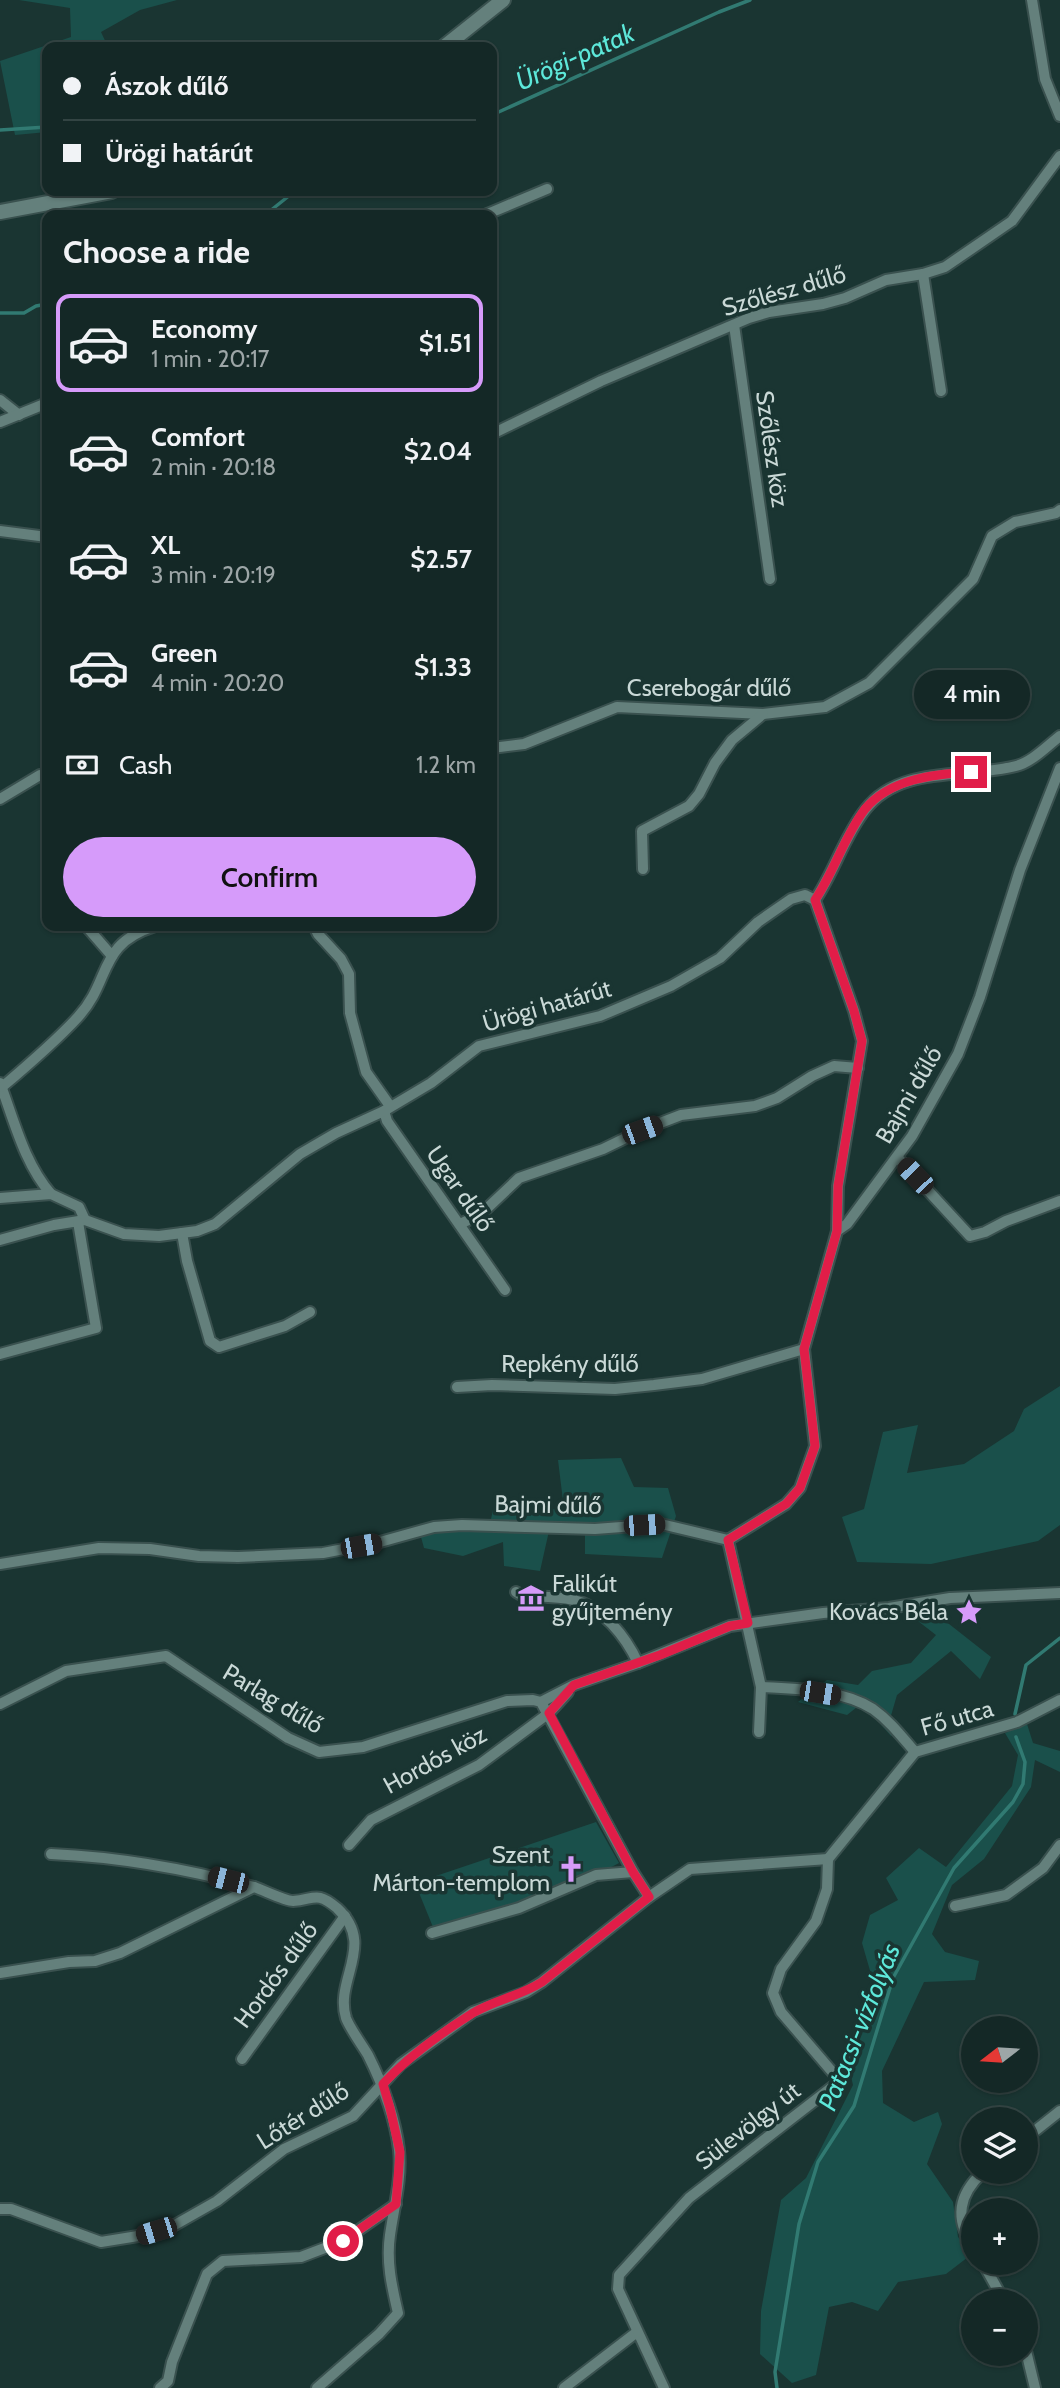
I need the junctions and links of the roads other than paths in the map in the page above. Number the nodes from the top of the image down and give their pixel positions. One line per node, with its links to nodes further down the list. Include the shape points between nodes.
1 (503, 0): 3 (main road)
2 (1032, 0): 4 (street, via 1045,79)
3 (449, 42)
4 (1060, 116)
5 (1060, 156): 11 (street, Szőlész dűlő, via 1012,221 945,267)
6 (547, 189): 9 (street)
7 (94, 196): 8 (main road)
8 (49, 209): 10 (main road)
9 (497, 210)
10 (0, 212)
11 (923, 274): 12 (street, Szőlész dűlő, via 886,280 834,301 769,312); 13 (street)
12 (734, 325): 18 (street, Szőlész dűlő); 22 (street, Szőlész köz)
13 (941, 391)
14 (0, 400): 16 (street)
15 (42, 405): 16 (street)
16 (19, 415): 17 (street)
17 (0, 422)
18 (497, 432)
19 (1060, 510): 23 (street, Cserebogár dűlő, via 1015,522 992,536 973,579 869,683 824,707)
20 (0, 531): 21 (street)
21 (42, 537)
22 (770, 579)
23 (763, 714): 25 (street, Cserebogár dűlő, via 617,707 524,744); 29 (street, via 733,740 690,806 642,831)
24 (1060, 736): 30 (street, via 1018,766 943,774 879,796 865,810)
25 (497, 747)
26 (1060, 768): 38 (street, Bajmi dűlő, via 958,1054)
27 (42, 775): 28 (street)
28 (0, 799)
29 (643, 869)
30 (815, 900): 35 (street, via 857,1021 862,1041); 37 (street, Ürögi határút, via 805,895 791,899 720,958 671,986 600,1016 479,1046)
31 (90, 931): 34 (street)
32 (139, 931): 34 (street, via 118,944)
33 (317, 931): 37 (street, Ugar dűlő, via 349,974 350,1013 366,1072)
34 (112, 956): 36 (street, via 93,998 78,1017)
35 (858, 1068): 43 (street, via 834,1066 755,1106 681,1115 519,1178 481,1214); 44 (street, via 838,1186)
36 (1, 1085): 39 (street, via 30,1161)
37 (387, 1109): 43 (street, Ugar dűlő, via 387,1121); 45 (street, Ürögi határút, via 300,1154 215,1224)
38 (898, 1158): 41 (street, via 970,1236); 44 (street, Bajmi dűlő)
39 (51, 1194): 40 (street); 42 (street, via 79,1207)
40 (0, 1198)
41 (1060, 1201)
42 (82, 1221): 45 (street, Ürögi határút, via 124,1234); 46 (street, Ürögi határút); 50 (street, via 96,1328)
43 (460, 1224): 47 (street, Ugar dűlő)
44 (837, 1231): 49 (street, Bajmi dűlő)
45 (182, 1233): 48 (street, via 210,1340 219,1347 285,1326)
46 (0, 1240)
47 (505, 1290)
48 (310, 1312)
49 (804, 1349): 51 (street, Repkény dűlő, via 702,1378 654,1385 615,1389); 52 (street, Bajmi dűlő, via 815,1446 800,1488 786,1504)
50 (0, 1354)
51 (457, 1387)
52 (728, 1540): 53 (street, Bajmi dűlő, via 661,1524 595,1529 462,1525 434,1527 323,1553 238,1557 99,1548); 56 (street)
53 (0, 1564)
54 (516, 1592): 57 (street, via 574,1600 596,1612 625,1639)
55 (1060, 1593): 56 (street, via 950,1598)
56 (748, 1623): 57 (street); 59 (street)
57 (638, 1662): 58 (street)
58 (574, 1685): 61 (street); 63 (street, Hordós köz)
59 (761, 1687): 64 (street); 65 (street, via 841,1696 871,1708)
60 (1060, 1700): 65 (street, Fő utca, via 1017,1723)
61 (537, 1701): 62 (street, Parlag dűlő, via 507,1701 363,1747 319,1752 288,1738 166,1656 66,1671); 63 (street)
62 (0, 1704)
63 (549, 1713): 66 (street, Hordós köz, via 479,1765 371,1820); 70 (street)
64 (760, 1732)
65 (915, 1752): 69 (street, Fő utca)
66 (349, 1845)
67 (1059, 1847): 73 (street, via 1043,1868 1006,1895)
68 (51, 1854): 71 (street, via 190,1871)
69 (828, 1859): 72 (street, Lőtér dűlő, via 690,1869); 83 (street, Sülevölgy út, via 827,1889 816,1921 782,1969 773,1993 781,2012 840,2081 689,2198 619,2275 618,2289)
70 (633, 1872): 72 (street); 75 (street, via 596,1875 519,1908)
71 (254, 1886): 74 (street, Hordós dűlő, via 291,1902 313,1896); 76 (street, via 120,1953 94,1961)
72 (649, 1897): 78 (street, Lőtér dűlő, via 542,1982 474,2012 401,2064)
73 (955, 1906)
74 (345, 1916): 77 (street, Hordós dűlő); 78 (street, Hordós dűlő, via 356,1938 345,1993 346,2018)
75 (432, 1933)
76 (0, 1973)
77 (242, 2059)
78 (383, 2084): 81 (street, Hordós dűlő, via 400,2152); 82 (street, Lőtér dűlő, via 353,2116 284,2149 216,2201 173,2226 101,2242)
79 (1060, 2111): 80 (street)
80 (1038, 2128)
81 (396, 2204): 85 (street, via 343,2241 301,2258 223,2261 207,2274 168,2381); 86 (street, Hordós dűlő, via 389,2273 398,2313)
82 (0, 2209)
83 (637, 2332): 87 (street); 88 (street, Sülevölgy út)
84 (1030, 2366): 89 (street)
85 (160, 2388)
86 (317, 2388)
87 (564, 2388)
88 (664, 2388)
89 (1035, 2388)

